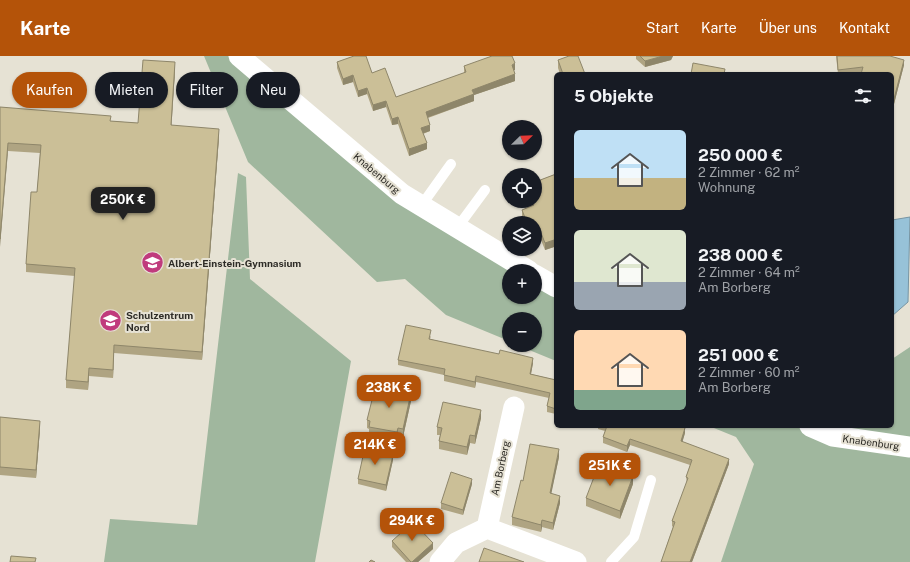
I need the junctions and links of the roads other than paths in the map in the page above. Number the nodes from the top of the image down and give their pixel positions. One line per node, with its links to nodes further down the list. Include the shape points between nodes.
1 (239, 56): 4 (street, Knabenburg, via 402,194)
2 (451, 164): 4 (lane)
3 (485, 190): 5 (lane)
4 (422, 206): 5 (street, Knabenburg)
5 (458, 228): 6 (street, Knabenburg)
6 (517, 264)
7 (542, 278): 8 (street)
8 (554, 286)
9 (514, 407): 13 (street, Am Borberg)
10 (815, 428): 11 (street, Knabenburg, via 833,436)
11 (910, 447)
12 (651, 480): 16 (lane, via 634,537)
13 (487, 528): 14 (street, via 456,543); 15 (street)
14 (440, 562)
15 (576, 562)
16 (611, 562)

